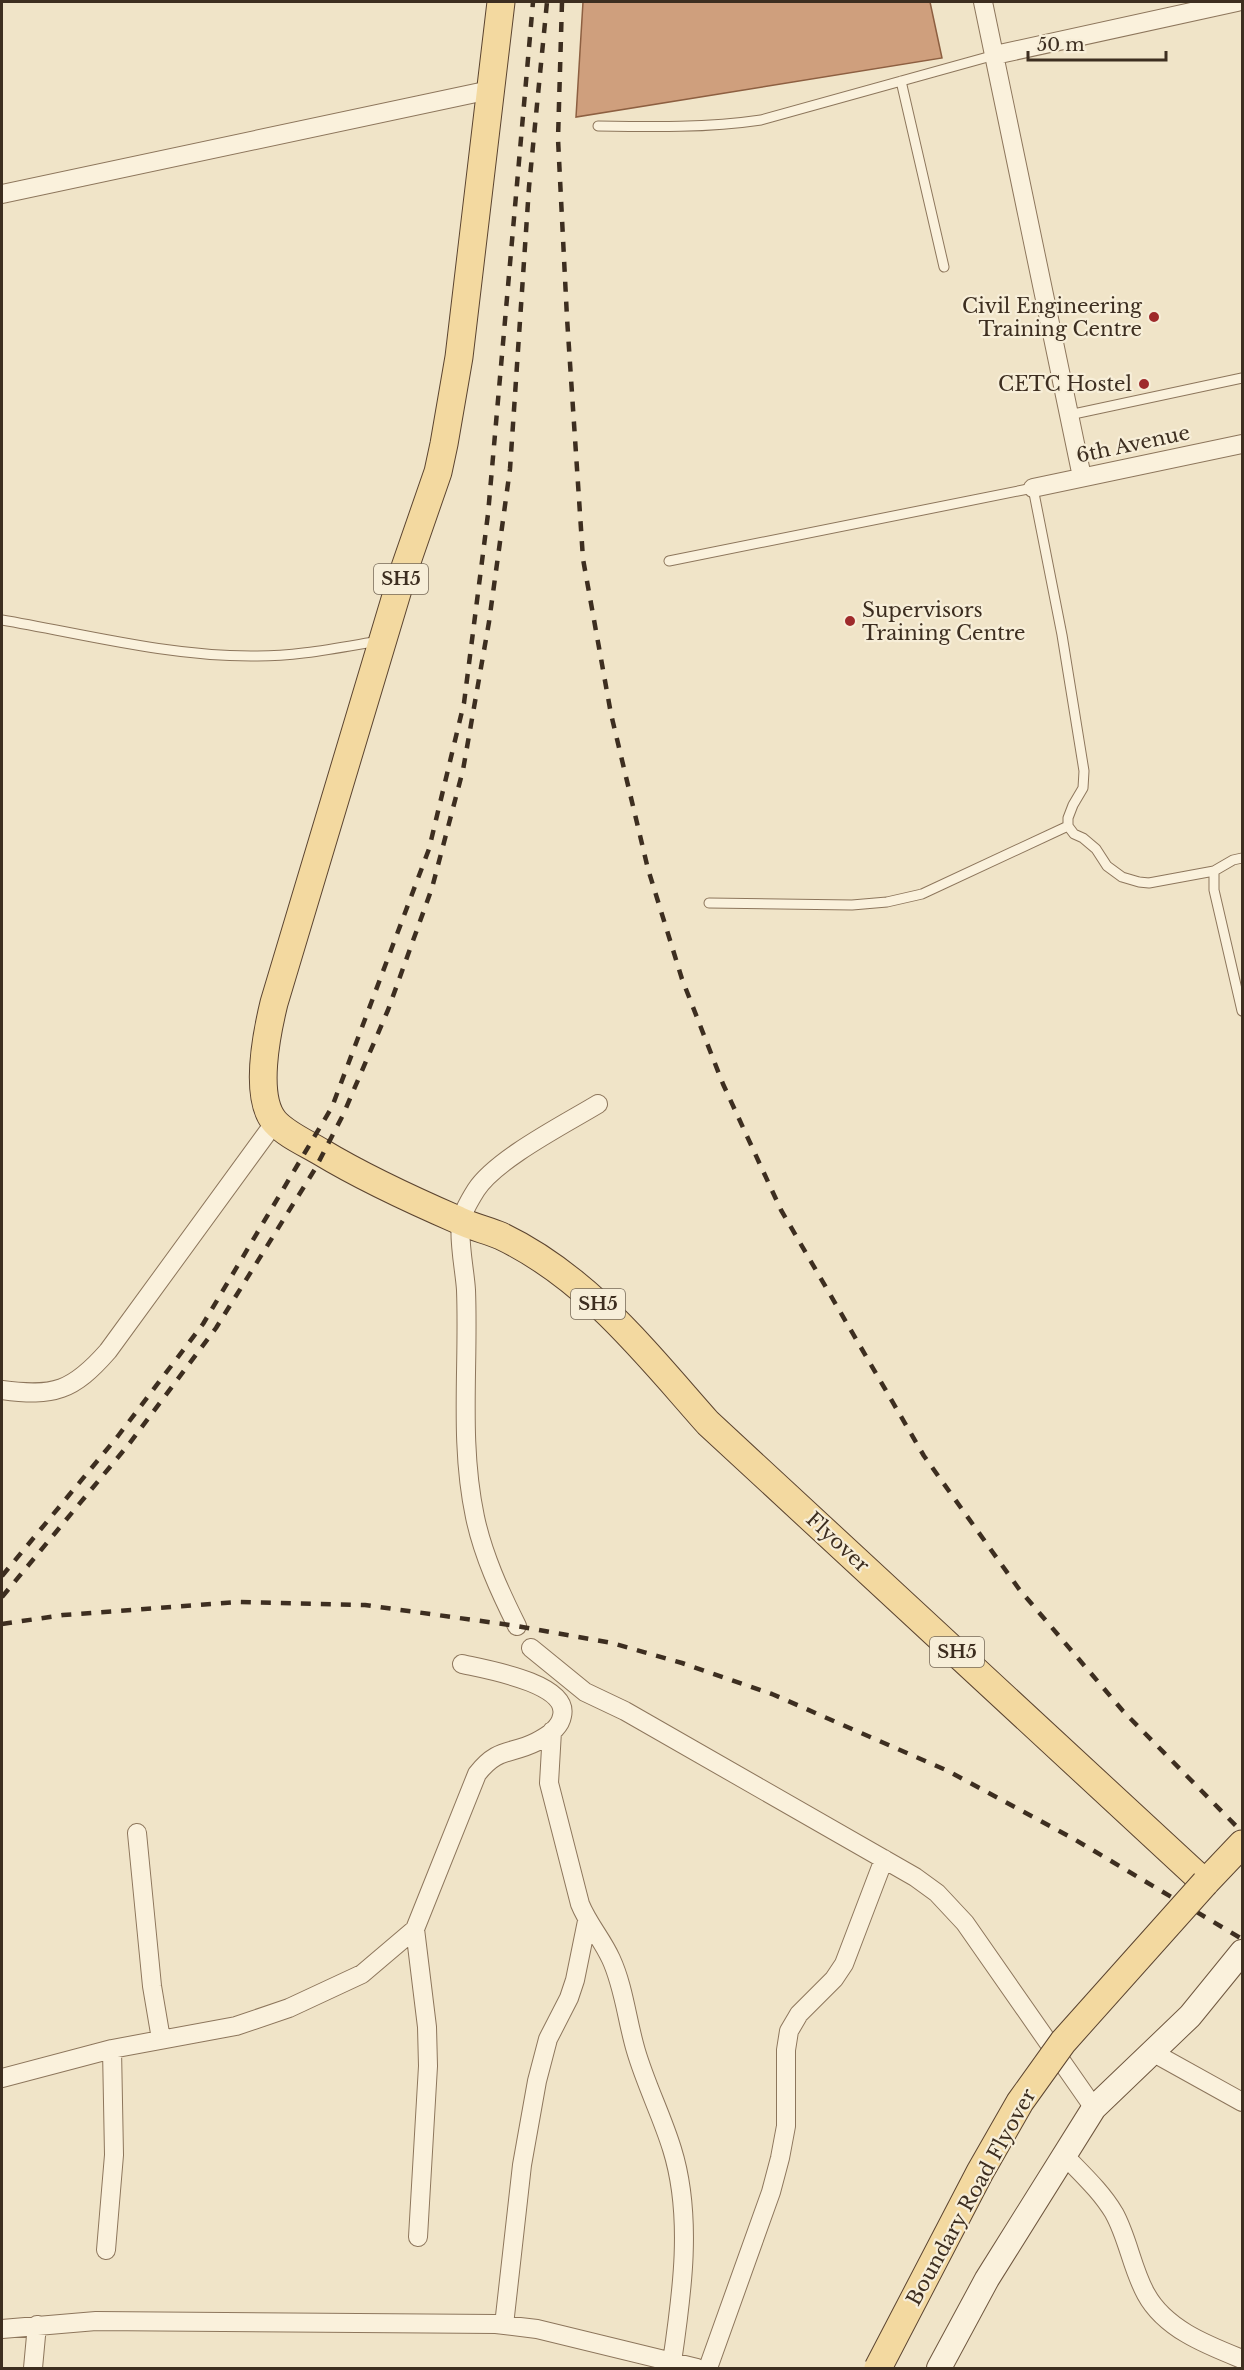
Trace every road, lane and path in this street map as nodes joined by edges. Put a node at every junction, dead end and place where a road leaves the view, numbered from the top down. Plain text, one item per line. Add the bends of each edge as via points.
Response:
1 (501, 2) edge
2 (983, 2) edge
3 (1237, 2) edge
4 (995, 55) junction
5 (901, 81) junction
6 (490, 90) junction
7 (598, 126) dead end
8 (2, 194) edge
9 (944, 267) dead end
10 (1242, 378) edge
11 (1069, 415) junction
12 (1242, 444) edge
13 (1082, 477) junction
14 (1033, 488) junction
15 (669, 561) dead end
16 (2, 620) edge
17 (382, 641) junction
18 (1068, 826) junction
19 (1242, 858) edge
20 (1214, 871) junction
21 (709, 903) dead end
22 (1242, 1011) edge
23 (598, 1104) dead end
24 (275, 1122) junction
25 (460, 1221) junction
26 (2, 1390) edge
27 (517, 1626) dead end
28 (531, 1648) dead end
29 (462, 1664) dead end
30 (552, 1731) junction
31 (137, 1833) dead end
32 (1242, 1844) edge
33 (884, 1859) junction
34 (1205, 1883) junction
35 (587, 1921) junction
36 (416, 1929) junction
37 (1242, 1952) edge
38 (161, 2038) junction
39 (112, 2049) junction
40 (1152, 2052) junction
41 (2, 2078) edge
42 (1242, 2102) edge
43 (1094, 2108) junction
44 (1063, 2154) junction
45 (418, 2237) dead end
46 (106, 2250) dead end
47 (37, 2325) junction
48 (504, 2325) junction
49 (2, 2329) edge
50 (1242, 2359) edge
51 (675, 2365) edge
52 (33, 2368) edge
53 (697, 2368) edge
54 (708, 2368) edge
55 (878, 2368) edge
56 (939, 2368) edge

1 - 6 main road, SH5
2 - 4 street
3 - 4 street
4 - 5 lane
4 - 11 street
5 - 7 lane via 761,120 723,126
5 - 9 lane
6 - 8 street
6 - 17 main road, SH5 via 451,409 438,472
10 - 11 lane
11 - 13 street
12 - 13 street, 6th Avenue
13 - 14 street, 6th Avenue
14 - 15 lane
14 - 18 lane via 1084,771 1083,789 1073,805
16 - 17 lane via 108,641 219,656 294,654
17 - 24 main road, SH5 via 268,1025 264,1083
18 - 20 lane via 1122,877 1149,883
18 - 21 lane via 922,894 887,902
19 - 20 lane
20 - 22 lane via 1214,890
23 - 25 street via 485,1178
24 - 25 main road, SH5 via 343,1165
24 - 26 street via 88,1374 47,1392
25 - 27 street via 466,1290 466,1456 470,1487 484,1547
25 - 34 main road, Flyover / SH5 via 500,1236 549,1263 588,1294 708,1423
28 - 33 street via 585,1692
29 - 30 street via 518,1677 552,1694 563,1713
30 - 35 street via 550,1793
30 - 36 street via 536,1742 500,1753 477,1774
31 - 38 street
32 - 34 main road, Boundary Road Flyover
33 - 43 street via 937,1893 965,1923
33 - 54 street via 844,1964 799,2014 789,2031 786,2126 780,2158
34 - 55 main road, Boundary Road Flyover, bridge via 1064,2042 1020,2102
35 - 48 street via 575,1980 548,2038 537,2081 522,2165
35 - 51 street via 613,1962 635,2050 672,2151 681,2188 683,2218
36 - 38 street via 362,1974 289,2008 236,2026
36 - 45 street via 428,2027
37 - 40 street via 1190,2016
38 - 39 street
39 - 41 street
39 - 46 street via 114,2155
40 - 42 street
40 - 43 street
43 - 44 street
44 - 50 street via 1114,2213 1146,2295 1163,2315 1183,2332
44 - 56 street
47 - 48 street via 96,2321
47 - 49 street
47 - 52 street
48 - 51 street via 537,2329
51 - 53 street

